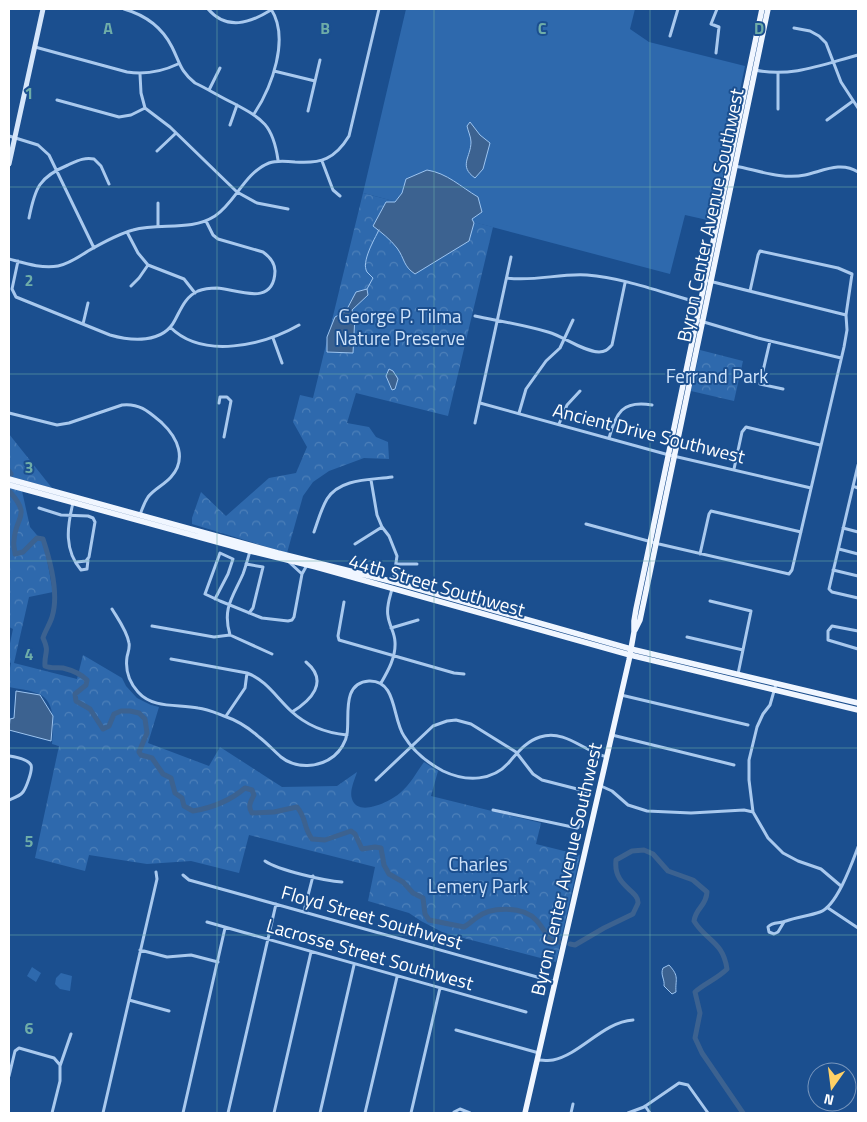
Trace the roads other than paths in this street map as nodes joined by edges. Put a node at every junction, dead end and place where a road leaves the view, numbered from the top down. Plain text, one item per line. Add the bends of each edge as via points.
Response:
1 (43, 9) edge
2 (127, 9) edge
3 (208, 9) edge
4 (271, 9) edge
5 (379, 9) edge
6 (678, 9) edge
7 (717, 9) edge
8 (762, 9) edge
9 (768, 9) edge
10 (794, 28) dead end
11 (670, 36) dead end
12 (35, 47) junction
13 (716, 53) dead end
14 (858, 55) edge
15 (320, 60) dead end
16 (834, 62) junction
17 (178, 64) junction
18 (220, 68) dead end
19 (752, 70) junction
20 (274, 71) junction
21 (778, 73) junction
22 (140, 74) junction
23 (315, 81) junction
24 (209, 90) junction
25 (57, 100) dead end
26 (853, 101) junction
27 (237, 105) junction
28 (145, 108) junction
29 (858, 108) edge
30 (778, 110) dead end
31 (308, 111) dead end
32 (254, 114) junction
33 (826, 120) dead end
34 (230, 125) dead end
35 (176, 133) junction
36 (12, 137) edge
37 (156, 152) dead end
38 (278, 160) junction
39 (322, 161) junction
40 (9, 164) edge
41 (732, 165) junction
42 (56, 170) junction
43 (858, 172) edge
44 (109, 184) dead end
45 (237, 192) junction
46 (340, 196) dead end
47 (158, 203) dead end
48 (288, 209) dead end
49 (29, 218) dead end
50 (206, 221) junction
51 (158, 226) junction
52 (126, 232) junction
53 (94, 248) junction
54 (511, 257) dead end
55 (9, 259) edge
56 (18, 262) junction
57 (148, 265) junction
58 (507, 278) junction
59 (708, 281) junction
60 (625, 283) junction
61 (131, 286) dead end
62 (750, 291) junction
63 (194, 293) junction
64 (88, 303) dead end
65 (704, 304) junction
66 (846, 315) junction
67 (475, 316) dead end
68 (497, 320) junction
69 (573, 320) dead end
70 (700, 321) junction
71 (83, 324) junction
72 (299, 325) dead end
73 (170, 327) junction
74 (272, 338) junction
75 (565, 338) junction
76 (770, 341) junction
77 (840, 358) junction
78 (282, 363) dead end
79 (783, 389) dead end
80 (580, 391) dead end
81 (219, 402) dead end
82 (480, 403) junction
83 (652, 405) dead end
84 (9, 413) edge
85 (519, 413) junction
86 (475, 423) dead end
87 (559, 424) junction
88 (224, 437) dead end
89 (609, 438) junction
90 (820, 445) junction
91 (672, 455) junction
92 (858, 465) edge
93 (734, 469) junction
94 (392, 477) dead end
95 (9, 479) edge
96 (371, 480) junction
97 (9, 485) edge
98 (853, 486) junction
99 (811, 488) junction
100 (858, 488) edge
101 (56, 495) junction
102 (73, 503) junction
103 (39, 508) dead end
104 (69, 516) junction
105 (140, 518) junction
106 (586, 524) dead end
107 (382, 527) junction
108 (843, 528) junction
109 (314, 532) dead end
110 (800, 532) junction
111 (858, 532) edge
112 (653, 542) junction
113 (355, 544) dead end
114 (251, 548) junction
115 (838, 549) junction
116 (700, 554) junction
117 (858, 554) edge
118 (88, 558) junction
119 (77, 562) junction
120 (289, 562) junction
121 (246, 564) junction
122 (397, 564) junction
123 (417, 564) dead end
124 (306, 565) junction
125 (834, 570) junction
126 (302, 574) junction
127 (858, 576) edge
128 (393, 585) junction
129 (858, 598) edge
130 (215, 599) junction
131 (710, 601) dead end
132 (344, 602) dead end
133 (228, 604) junction
134 (469, 604) junction
135 (459, 607) junction
136 (112, 609) dead end
137 (249, 613) junction
138 (418, 620) dead end
139 (152, 626) dead end
140 (392, 628) junction
141 (858, 631) edge
142 (230, 635) junction
143 (687, 637) dead end
144 (858, 649) edge
145 (743, 650) junction
146 (630, 652) junction
147 (272, 654) dead end
148 (394, 656) junction
149 (171, 658) dead end
150 (306, 662) dead end
151 (247, 673) junction
152 (464, 674) dead end
153 (737, 677) junction
154 (381, 683) junction
155 (775, 687) junction
156 (621, 695) junction
157 (809, 695) junction
158 (858, 703) edge
159 (858, 710) edge
160 (292, 712) junction
161 (226, 716) junction
162 (748, 726) dead end
163 (347, 735) junction
164 (612, 735) junction
165 (411, 747) junction
166 (516, 752) junction
167 (9, 756) edge
168 (607, 757) junction
169 (734, 765) dead end
170 (376, 780) dead end
171 (600, 786) junction
172 (9, 800) edge
173 (492, 810) dead end
174 (753, 812) junction
175 (858, 846) edge
176 (265, 861) dead end
177 (156, 872) dead end
178 (183, 875) dead end
179 (313, 876) junction
180 (342, 882) dead end
181 (841, 886) junction
182 (276, 904) junction
183 (828, 908) junction
184 (304, 911) junction
185 (207, 922) dead end
186 (784, 922) junction
187 (225, 928) junction
188 (858, 928) edge
189 (268, 940) junction
190 (140, 950) junction
191 (311, 952) junction
192 (218, 962) junction
193 (354, 965) junction
194 (397, 977) junction
195 (555, 982) junction
196 (440, 988) junction
197 (129, 1000) junction
198 (169, 1011) dead end
199 (526, 1012) dead end
200 (633, 1020) dead end
201 (456, 1030) dead end
202 (71, 1034) dead end
203 (540, 1052) junction
204 (538, 1060) junction
205 (60, 1066) junction
206 (9, 1076) edge
207 (573, 1104) dead end
208 (645, 1106) junction
209 (454, 1112) dead end
210 (52, 1113) edge
211 (103, 1113) edge
212 (183, 1113) edge
213 (228, 1113) edge
214 (274, 1113) edge
215 (320, 1113) edge
216 (366, 1113) edge
217 (411, 1113) edge
218 (470, 1113) edge
219 (525, 1113) edge
220 (571, 1113) edge
221 (628, 1113) edge
222 (650, 1113) edge
223 (708, 1113) edge

1 - 12 street
2 - 17 street via 160,29 172,46
3 - 4 street via 226,21 240,23 253,20
4 - 20 street via 276,16 279,36
5 - 39 street via 349,136 336,152
6 - 11 street
7 - 13 street via 711,24 719,27
8 - 19 main road, Byron Center Avenue Southwest
9 - 19 main road, Byron Center Avenue Southwest
10 - 16 street via 819,36 826,43
12 - 22 street
12 - 36 street
14 - 16 street
15 - 23 street
16 - 21 street
16 - 26 street
17 - 22 street
17 - 24 street via 188,77
18 - 24 street
19 - 21 street
19 - 41 main road, Byron Center Avenue Southwest
20 - 23 street
20 - 32 street via 267,94
21 - 30 street
22 - 28 street
23 - 31 street
24 - 27 street
25 - 28 street via 119,117
26 - 29 street
26 - 33 street
27 - 32 street
27 - 34 street
28 - 35 street
32 - 38 street via 271,132
35 - 37 street
35 - 45 street
36 - 40 street
36 - 42 street via 38,145 49,155
38 - 39 street
38 - 45 street via 257,170
39 - 46 street via 333,190
41 - 43 street via 790,177 840,167
41 - 59 main road, Byron Center Avenue Southwest
42 - 44 street via 83,158 94,159
42 - 49 street via 38,186
42 - 53 street
45 - 48 street via 257,203
45 - 50 street via 223,210
47 - 51 street
50 - 51 street
50 - 63 street via 218,239 264,252 273,264 274,274 268,288 256,294 216,288
51 - 52 street
52 - 53 street
52 - 57 street
53 - 56 street via 59,266
54 - 58 street
55 - 56 street
56 - 71 street via 12,289 16,297
57 - 61 street
57 - 63 street via 184,279
58 - 60 street via 527,280 575,275
58 - 68 street
59 - 62 street
59 - 65 main road, Byron Center Avenue Southwest
60 - 65 street
60 - 75 street via 612,345 607,350 598,352
62 - 66 street
62 - 66 street via 760,251 838,268 852,274
63 - 73 street via 182,305
64 - 71 street
65 - 70 main road, Byron Center Avenue Southwest
66 - 77 street via 847,330
67 - 68 street
68 - 75 street
68 - 82 street
69 - 75 street
70 - 76 street
70 - 91 main road, Byron Center Avenue Southwest
71 - 73 street via 123,339 158,336
72 - 74 street
73 - 74 street via 189,340 212,345 250,344
74 - 78 street
75 - 85 street via 526,389
76 - 77 street
76 - 79 street via 760,384
77 - 90 street
80 - 87 street via 567,404
81 - 88 street via 220,397 231,401
82 - 85 street, Ancient Drive Southwest
82 - 86 street
83 - 89 street via 633,404 622,409 615,418
84 - 105 street via 57,425 122,405 140,406 148,411 172,433 179,458 170,478 146,500
85 - 87 street, Ancient Drive Southwest
87 - 89 street, Ancient Drive Southwest
89 - 91 street, Ancient Drive Southwest
90 - 93 street via 746,427
90 - 99 street
91 - 93 street, Ancient Drive Southwest
91 - 112 main road, Byron Center Avenue Southwest
92 - 98 street
93 - 99 street, Ancient Drive Southwest
94 - 96 street
95 - 101 main road, 44th Street Southwest
96 - 107 street
96 - 109 street via 347,484 332,492
97 - 101 main road, 44th Street Southwest
98 - 100 street
98 - 108 street
99 - 110 street
101 - 102 main road, 44th Street Southwest
101 - 105 main road, 44th Street Southwest
102 - 104 street
102 - 105 main road, 44th Street Southwest
103 - 104 street
104 - 118 street via 88,516 96,522
104 - 119 street via 69,542
105 - 114 main road, 44th Street Southwest
106 - 112 street
107 - 113 street
107 - 122 street via 394,546
108 - 111 street
108 - 115 street
110 - 116 street via 789,574
110 - 116 street via 711,511
112 - 116 street
112 - 146 main road, Byron Center Avenue Southwest via 634,620
114 - 120 main road, 44th Street Southwest
114 - 121 street
114 - 128 main road, 44th Street Southwest
115 - 117 street
115 - 125 street
118 - 119 street
118 - 119 street via 85,570 80,569
120 - 124 main road, 44th Street Southwest
120 - 126 street
121 - 133 street
121 - 137 street via 263,567
122 - 123 street
122 - 128 street
124 - 126 street
124 - 128 main road, 44th Street Southwest
125 - 127 street
125 - 129 street via 830,590
126 - 137 street via 292,620 271,620
128 - 134 main road, 44th Street Southwest
128 - 135 main road, 44th Street Southwest
128 - 140 street via 387,609
130 - 130 street via 205,594 220,553 234,559
130 - 133 street
131 - 145 street via 751,611
132 - 148 street via 339,640
133 - 137 street
133 - 142 street
134 - 135 main road
134 - 146 main road, 44th Street Southwest
135 - 146 main road, 44th Street Southwest
136 - 161 street via 128,640 128,674 138,693 153,703 198,708
138 - 140 street
139 - 142 street via 214,637
140 - 148 street
141 - 144 street via 832,626 828,631 828,640
142 - 147 street
143 - 145 street
145 - 153 street
146 - 153 main road, 44th Street Southwest
146 - 156 main road, Byron Center Avenue Southwest
148 - 152 street
148 - 154 street
149 - 151 street
150 - 160 street via 315,672 316,687 306,704
151 - 160 street via 269,687
151 - 161 street via 245,688
153 - 155 main road, 44th Street Southwest
154 - 163 street via 363,682 351,692
154 - 165 street via 392,696 398,725
155 - 157 main road, 44th Street Southwest
155 - 174 street via 770,705 756,727 749,760 748,780
156 - 162 street
156 - 164 main road, Byron Center Avenue Southwest
157 - 158 main road, 44th Street Southwest
157 - 159 main road, 44th Street Southwest
160 - 163 street via 310,726
161 - 163 street via 249,729 282,758 297,765 311,766 328,761 344,745
164 - 168 main road, Byron Center Avenue Southwest
164 - 169 street
165 - 166 street via 433,726 456,720 471,724
165 - 166 street via 438,768 469,778 501,771
165 - 170 street
166 - 168 street via 540,737 552,736 571,740
166 - 173 street via 533,774 585,791 582,824 577,828
167 - 172 street via 23,759 32,767 22,793
168 - 171 main road, Byron Center Avenue Southwest
171 - 174 street via 628,805 646,811
171 - 195 main road, Byron Center Avenue Southwest
174 - 181 street via 768,838 783,852 821,869
175 - 181 street
176 - 179 street
177 - 190 street
178 - 182 street, Floyd Street Southwest via 189,880
179 - 180 street
179 - 184 street
181 - 183 street
182 - 184 street, Floyd Street Southwest
182 - 189 street
183 - 186 street
183 - 188 street
184 - 195 street, Floyd Street Southwest
185 - 187 street, Lacrosse Street Southwest
186 - 186 street via 778,932 769,932 769,925
187 - 189 street, Lacrosse Street Southwest
187 - 192 street
189 - 191 street, Lacrosse Street Southwest
189 - 213 street
190 - 192 street via 161,956 191,955
190 - 197 street
191 - 193 street, Lacrosse Street Southwest
191 - 214 street
192 - 212 street
193 - 194 street, Lacrosse Street Southwest
193 - 215 street
194 - 196 street, Lacrosse Street Southwest
194 - 216 street
195 - 203 main road, Byron Center Avenue Southwest
196 - 199 street, Lacrosse Street Southwest
196 - 217 street
197 - 198 street
197 - 211 street
200 - 204 street via 608,1028 563,1056
201 - 203 street
202 - 205 street
203 - 204 main road, Byron Center Avenue Southwest
204 - 219 main road, Byron Center Avenue Southwest
205 - 206 street via 54,1058 17,1049
205 - 210 street via 61,1077
207 - 220 street
208 - 221 street
208 - 222 street
208 - 223 street via 675,1085 684,1083
209 - 218 street via 460,1109

